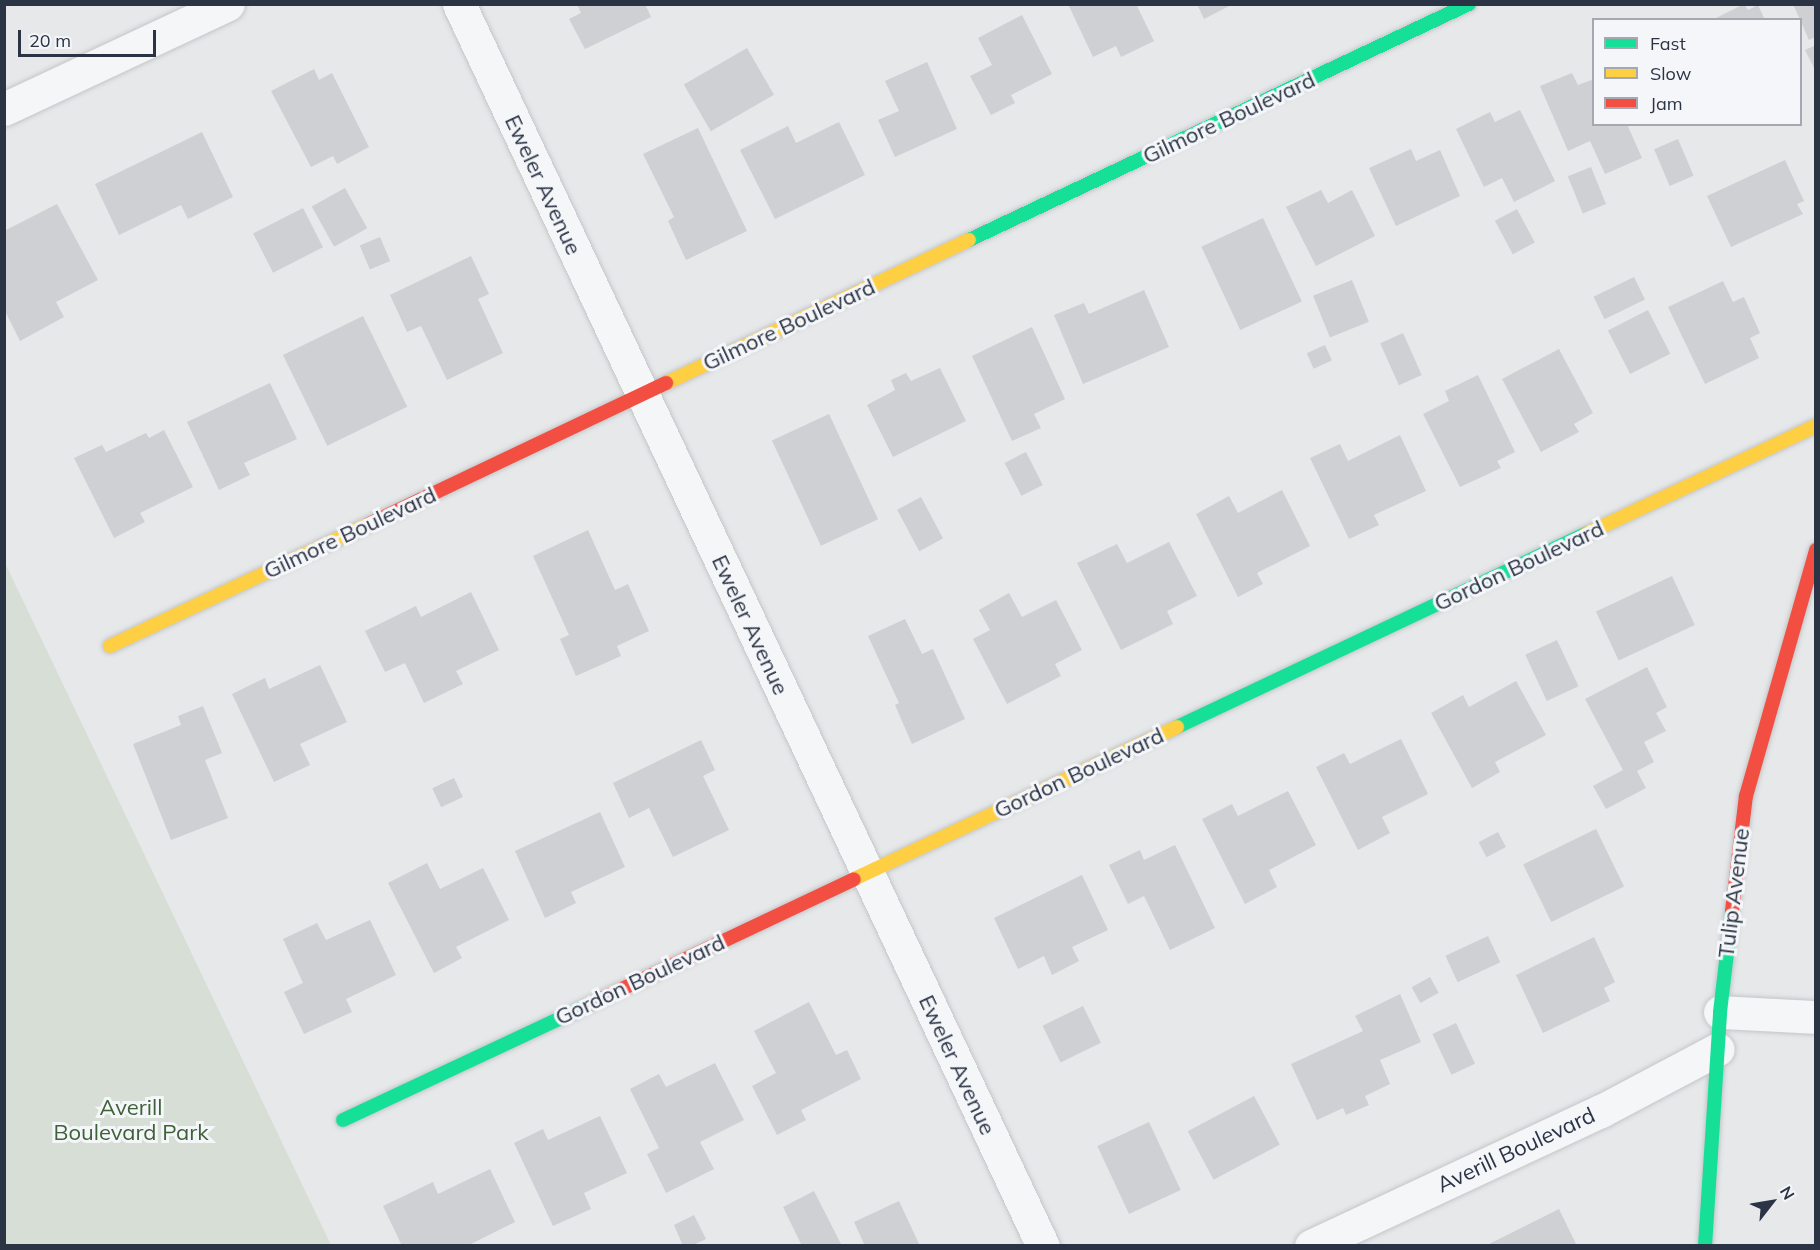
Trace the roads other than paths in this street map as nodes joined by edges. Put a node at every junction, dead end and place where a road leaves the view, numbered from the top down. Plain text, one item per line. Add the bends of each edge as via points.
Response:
1 (228, 4) edge
2 (459, 4) edge
3 (1469, 4) edge
4 (4, 109) edge
5 (641, 394) junction
6 (1815, 426) edge
7 (1813, 569) edge
8 (110, 646) dead end
9 (867, 873) junction
10 (1720, 1012) junction
11 (1815, 1017) edge
12 (1718, 1049) junction
13 (343, 1120) dead end
14 (1043, 1245) edge
15 (1311, 1245) edge
16 (1705, 1245) edge

1 - 4 street
2 - 5 street, Eweler Avenue
3 - 5 street, Gilmore Boulevard
5 - 8 street, Gilmore Boulevard
5 - 9 street, Eweler Avenue
6 - 9 street, Gordon Boulevard
7 - 10 street, Tulip Avenue via 1746,796
9 - 13 street, Gordon Boulevard
9 - 14 street, Eweler Avenue
10 - 11 street
10 - 12 street, Tulip Avenue
12 - 15 street, Averill Boulevard via 1601,1111
12 - 16 street, Tulip Avenue

